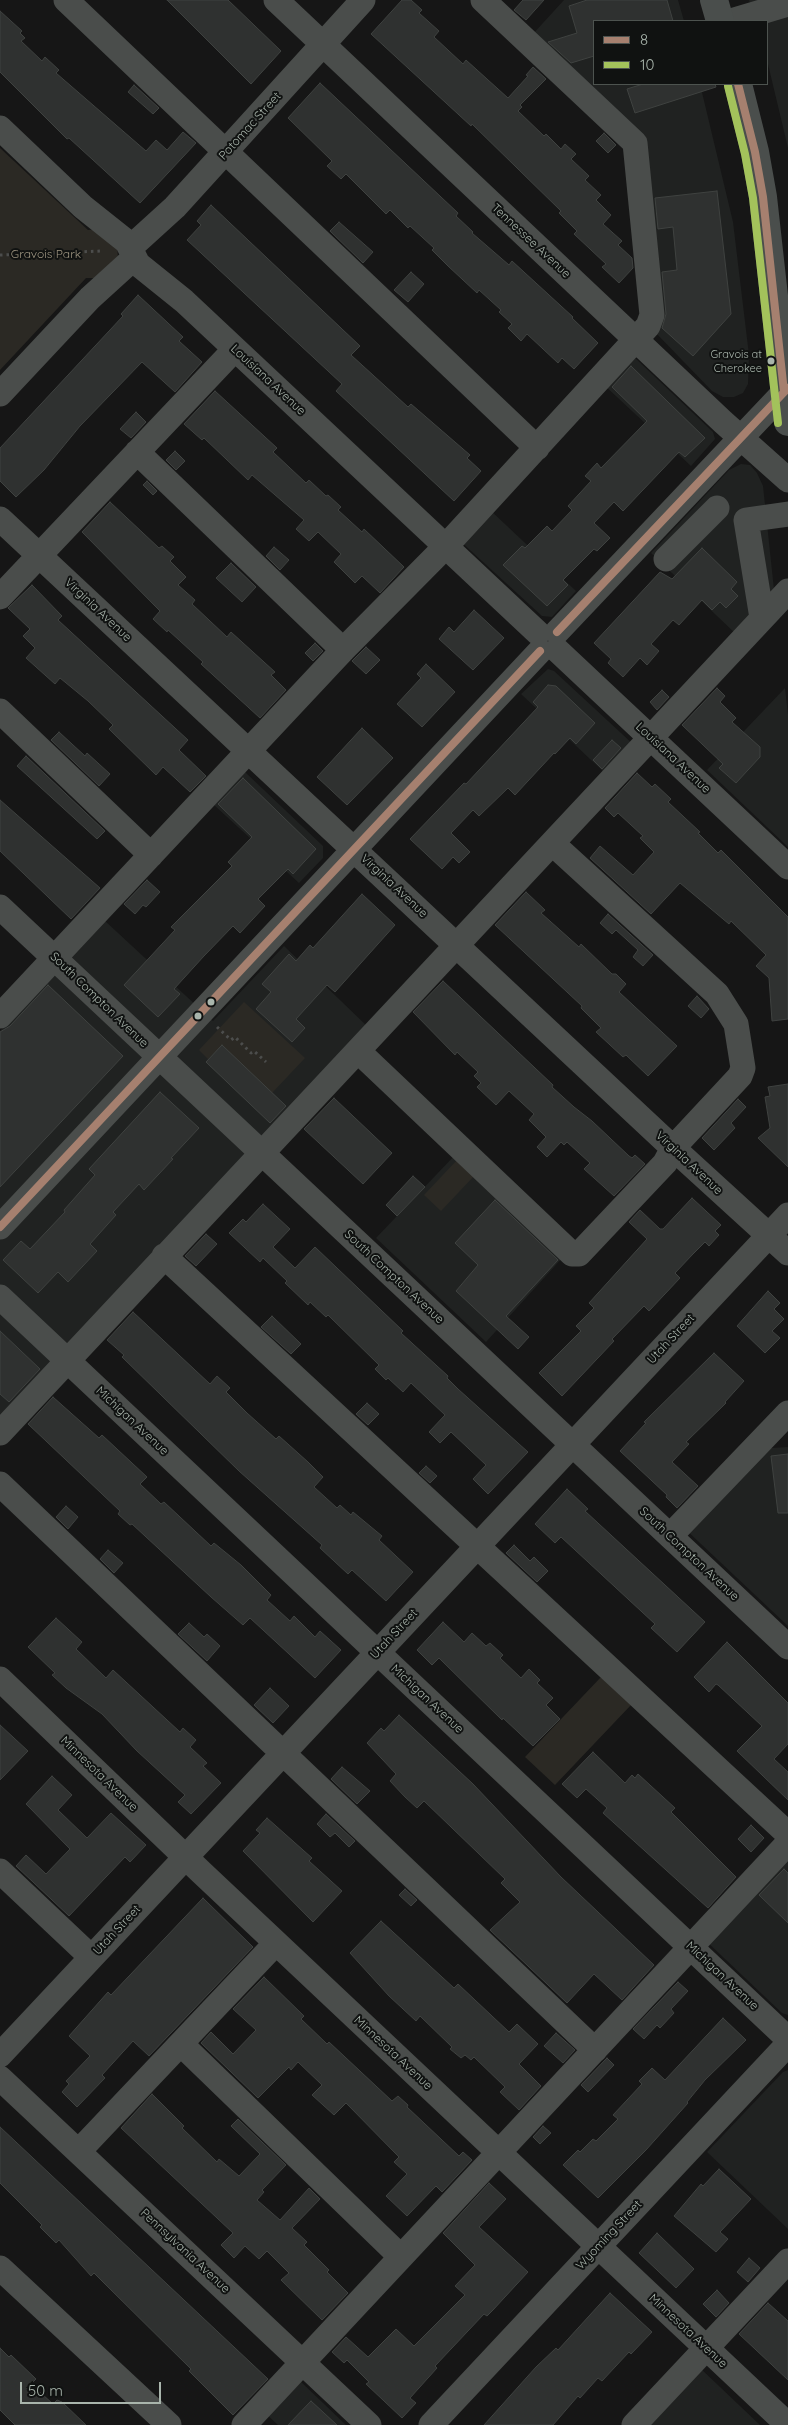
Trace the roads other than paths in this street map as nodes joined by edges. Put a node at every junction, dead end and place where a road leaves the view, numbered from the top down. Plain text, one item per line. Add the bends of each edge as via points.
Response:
1 (66, 0) edge
2 (276, 0) edge
3 (363, 0) edge
4 (483, 0) edge
5 (714, 0) edge
6 (788, 4) edge
7 (720, 20) edge
8 (734, 20) edge
9 (323, 44) junction
10 (738, 85) edge
11 (0, 128) edge
12 (226, 153) junction
13 (132, 253) junction
14 (637, 341) junction
15 (235, 349) junction
16 (786, 390) edge
17 (0, 394) edge
18 (788, 422) edge
19 (741, 438) junction
20 (537, 448) junction
21 (137, 452) junction
22 (788, 480) edge
23 (696, 486) junction
24 (717, 508) junction
25 (788, 514) edge
26 (0, 519) edge
27 (746, 520) junction
28 (446, 546) junction
29 (39, 556) junction
30 (666, 559) dead end
31 (788, 591) edge
32 (0, 597) edge
33 (762, 618) junction
34 (548, 642) junction
35 (343, 650) junction
36 (0, 711) edge
37 (650, 738) junction
38 (250, 751) junction
39 (553, 844) junction
40 (354, 849) junction
41 (152, 855) junction
42 (788, 867) edge
43 (0, 907) edge
44 (458, 945) junction
45 (55, 958) junction
46 (0, 1016) edge
47 (358, 1051) junction
48 (159, 1057) junction
49 (673, 1148) junction
50 (262, 1153) junction
51 (788, 1215) edge
52 (0, 1227) edge
53 (768, 1236) junction
54 (788, 1253) edge
55 (164, 1256) junction
56 (0, 1297) edge
57 (68, 1361) junction
58 (788, 1413) edge
59 (0, 1433) edge
60 (572, 1444) junction
61 (0, 1484) edge
62 (670, 1536) junction
63 (477, 1545) junction
64 (788, 1647) edge
65 (377, 1652) junction
66 (0, 1680) edge
67 (283, 1753) junction
68 (788, 1834) edge
69 (788, 1843) edge
70 (185, 1857) junction
71 (0, 1872) edge
72 (276, 1943) junction
73 (691, 1947) junction
74 (91, 1957) junction
75 (788, 2038) edge
76 (181, 2044) junction
77 (788, 2044) edge
78 (595, 2050) junction
79 (0, 2055) edge
80 (0, 2078) edge
81 (78, 2152) junction
82 (499, 2152) junction
83 (598, 2246) junction
84 (401, 2257) junction
85 (788, 2261) edge
86 (0, 2268) edge
87 (706, 2348) junction
88 (303, 2362) junction
89 (169, 2425) edge
90 (244, 2425) edge
91 (369, 2425) edge
92 (431, 2425) edge
93 (634, 2425) edge
94 (788, 2425) edge

1 - 12 street
2 - 9 street, Tennessee Avenue
3 - 9 street, Potomac Street
4 - 14 street via 635,143 652,315
5 - 7 main road
6 - 8 street
9 - 12 street, Potomac Street
9 - 14 street, Tennessee Avenue
10 - 16 main road via 763,197
11 - 13 street, Louisiana Avenue via 83,206 114,230
12 - 13 street, Potomac Street
12 - 20 street
13 - 15 street, Louisiana Avenue
13 - 17 street, Potomac Street
14 - 19 street, Tennessee Avenue
14 - 20 street
15 - 21 street
15 - 28 street, Louisiana Avenue
16 - 18 main road
16 - 19 street
19 - 22 street, Tennessee Avenue
19 - 23 street
20 - 28 street
21 - 29 street
21 - 35 street
23 - 24 street
23 - 34 street
24 - 27 street via 727,518
24 - 30 street
25 - 27 street
26 - 29 street, Virginia Avenue
27 - 33 street
28 - 34 street, Louisiana Avenue
28 - 35 street
29 - 32 street
29 - 38 street, Virginia Avenue
31 - 33 street
33 - 37 street
34 - 37 street, Louisiana Avenue
34 - 40 street
35 - 38 street
36 - 41 street
37 - 39 street
37 - 42 street, Louisiana Avenue
38 - 40 street, Virginia Avenue
38 - 41 street
39 - 44 street
39 - 49 street via 717,994 736,1024 743,1068 740,1076
40 - 44 street, Virginia Avenue
40 - 48 street
41 - 45 street
43 - 45 street, South Compton Avenue
44 - 47 street
44 - 49 street, Virginia Avenue
45 - 46 street
45 - 48 street, South Compton Avenue
47 - 49 street via 572,1254 579,1254 665,1163
47 - 50 street
48 - 50 street, South Compton Avenue
48 - 52 street
49 - 53 street, Virginia Avenue
50 - 55 street
50 - 60 street, South Compton Avenue
51 - 53 street, Utah Street
53 - 54 street, Virginia Avenue
53 - 60 street, Utah Street
55 - 57 street
55 - 63 street
56 - 57 street, Michigan Avenue
57 - 59 street
57 - 65 street, Michigan Avenue
58 - 62 street
60 - 62 street, South Compton Avenue
60 - 63 street, Utah Street
61 - 67 street
62 - 64 street, South Compton Avenue
63 - 65 street, Utah Street
63 - 68 street
65 - 67 street, Utah Street
65 - 73 street, Michigan Avenue
66 - 70 street, Minnesota Avenue
67 - 70 street, Utah Street
67 - 78 street
69 - 73 street
70 - 72 street, Minnesota Avenue
70 - 74 street, Utah Street
71 - 74 street
72 - 76 street
72 - 82 street, Minnesota Avenue
73 - 75 street, Michigan Avenue
73 - 78 street
74 - 79 street, Utah Street
76 - 81 street
76 - 84 street
77 - 83 street, Wyoming Street
78 - 82 street
80 - 81 street, Pennsylvania Avenue
81 - 88 street, Pennsylvania Avenue
82 - 83 street, Minnesota Avenue
82 - 84 street
83 - 87 street, Minnesota Avenue
83 - 92 street, Wyoming Street
84 - 88 street
85 - 87 street
86 - 89 street
87 - 93 street
87 - 94 street, Minnesota Avenue
88 - 90 street
88 - 91 street, Pennsylvania Avenue

